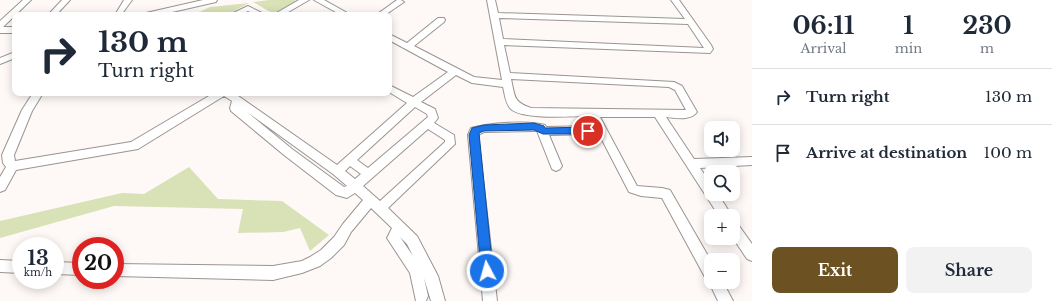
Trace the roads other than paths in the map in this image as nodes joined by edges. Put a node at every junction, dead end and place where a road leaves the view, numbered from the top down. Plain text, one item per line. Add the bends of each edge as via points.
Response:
1 (27, 0) edge
2 (66, 0) edge
3 (128, 0) edge
4 (213, 0) edge
5 (305, 0) edge
6 (318, 0) edge
7 (491, 0) edge
8 (675, 0) edge
9 (400, 2) dead end
10 (15, 12) edge
11 (55, 12) edge
12 (119, 12) edge
13 (162, 12) edge
14 (239, 12) edge
15 (256, 12) edge
16 (283, 12) edge
17 (341, 12) edge
18 (385, 12) edge
19 (12, 14) edge
20 (494, 15) junction
21 (441, 20) dead end
22 (691, 22) junction
23 (0, 26) edge
24 (0, 30) edge
25 (12, 30) edge
26 (392, 39) edge
27 (500, 42) junction
28 (407, 47) junction
29 (12, 56) edge
30 (0, 61) edge
31 (454, 72) junction
32 (507, 80) junction
33 (392, 90) edge
34 (36, 96) edge
35 (216, 96) edge
36 (232, 97) edge
37 (414, 102) junction
38 (594, 114) junction
39 (658, 114) junction
40 (427, 123) junction
41 (602, 130) junction
42 (543, 131) junction
43 (349, 160) junction
44 (752, 161) edge
45 (691, 164) junction
46 (13, 166) junction
47 (556, 166) dead end
48 (337, 171) junction
49 (369, 174) junction
50 (356, 186) junction
51 (1, 187) dead end
52 (376, 203) junction
53 (721, 209) edge
54 (399, 227) junction
55 (740, 238) edge
56 (752, 256) edge
57 (704, 262) edge
58 (0, 266) edge
59 (12, 267) edge
60 (124, 270) edge
61 (720, 289) edge
62 (421, 296) dead end
63 (438, 301) edge
64 (490, 301) edge
65 (726, 301) edge

1 - 10 street
2 - 11 street
3 - 12 street
4 - 13 street
5 - 16 street
6 - 17 street
7 - 20 street
8 - 22 street
9 - 18 street
14 - 15 street via 248,8
19 - 23 street
20 - 22 street
20 - 27 street
21 - 28 street
22 - 27 street via 707,45 708,51
24 - 25 street
26 - 28 street
27 - 32 street
28 - 31 street
29 - 30 street
31 - 32 street via 476,82
31 - 37 street
32 - 38 street via 511,101 522,110
32 - 39 street via 676,86 692,112
33 - 37 street
34 - 46 street via 27,110 8,155 9,163
35 - 46 street via 134,146
36 - 48 street
36 - 50 street via 235,108 340,191 347,193
37 - 40 street via 433,114 433,118
37 - 43 street
38 - 39 street
38 - 41 street
39 - 45 street
40 - 49 street
40 - 52 street via 450,138 450,144
41 - 42 street
41 - 57 street via 633,189 638,192 666,194
42 - 47 street
42 - 64 street via 534,127 484,128 475,131 473,135
43 - 48 street
43 - 49 street
44 - 45 street
45 - 53 street
46 - 51 street
48 - 50 street
49 - 50 street
50 - 52 street
52 - 54 street
52 - 60 street via 346,228 339,241 326,254 302,267 273,273
54 - 62 street via 393,238 416,271
54 - 63 street via 412,240 426,266
55 - 56 street
58 - 59 street
61 - 65 street

